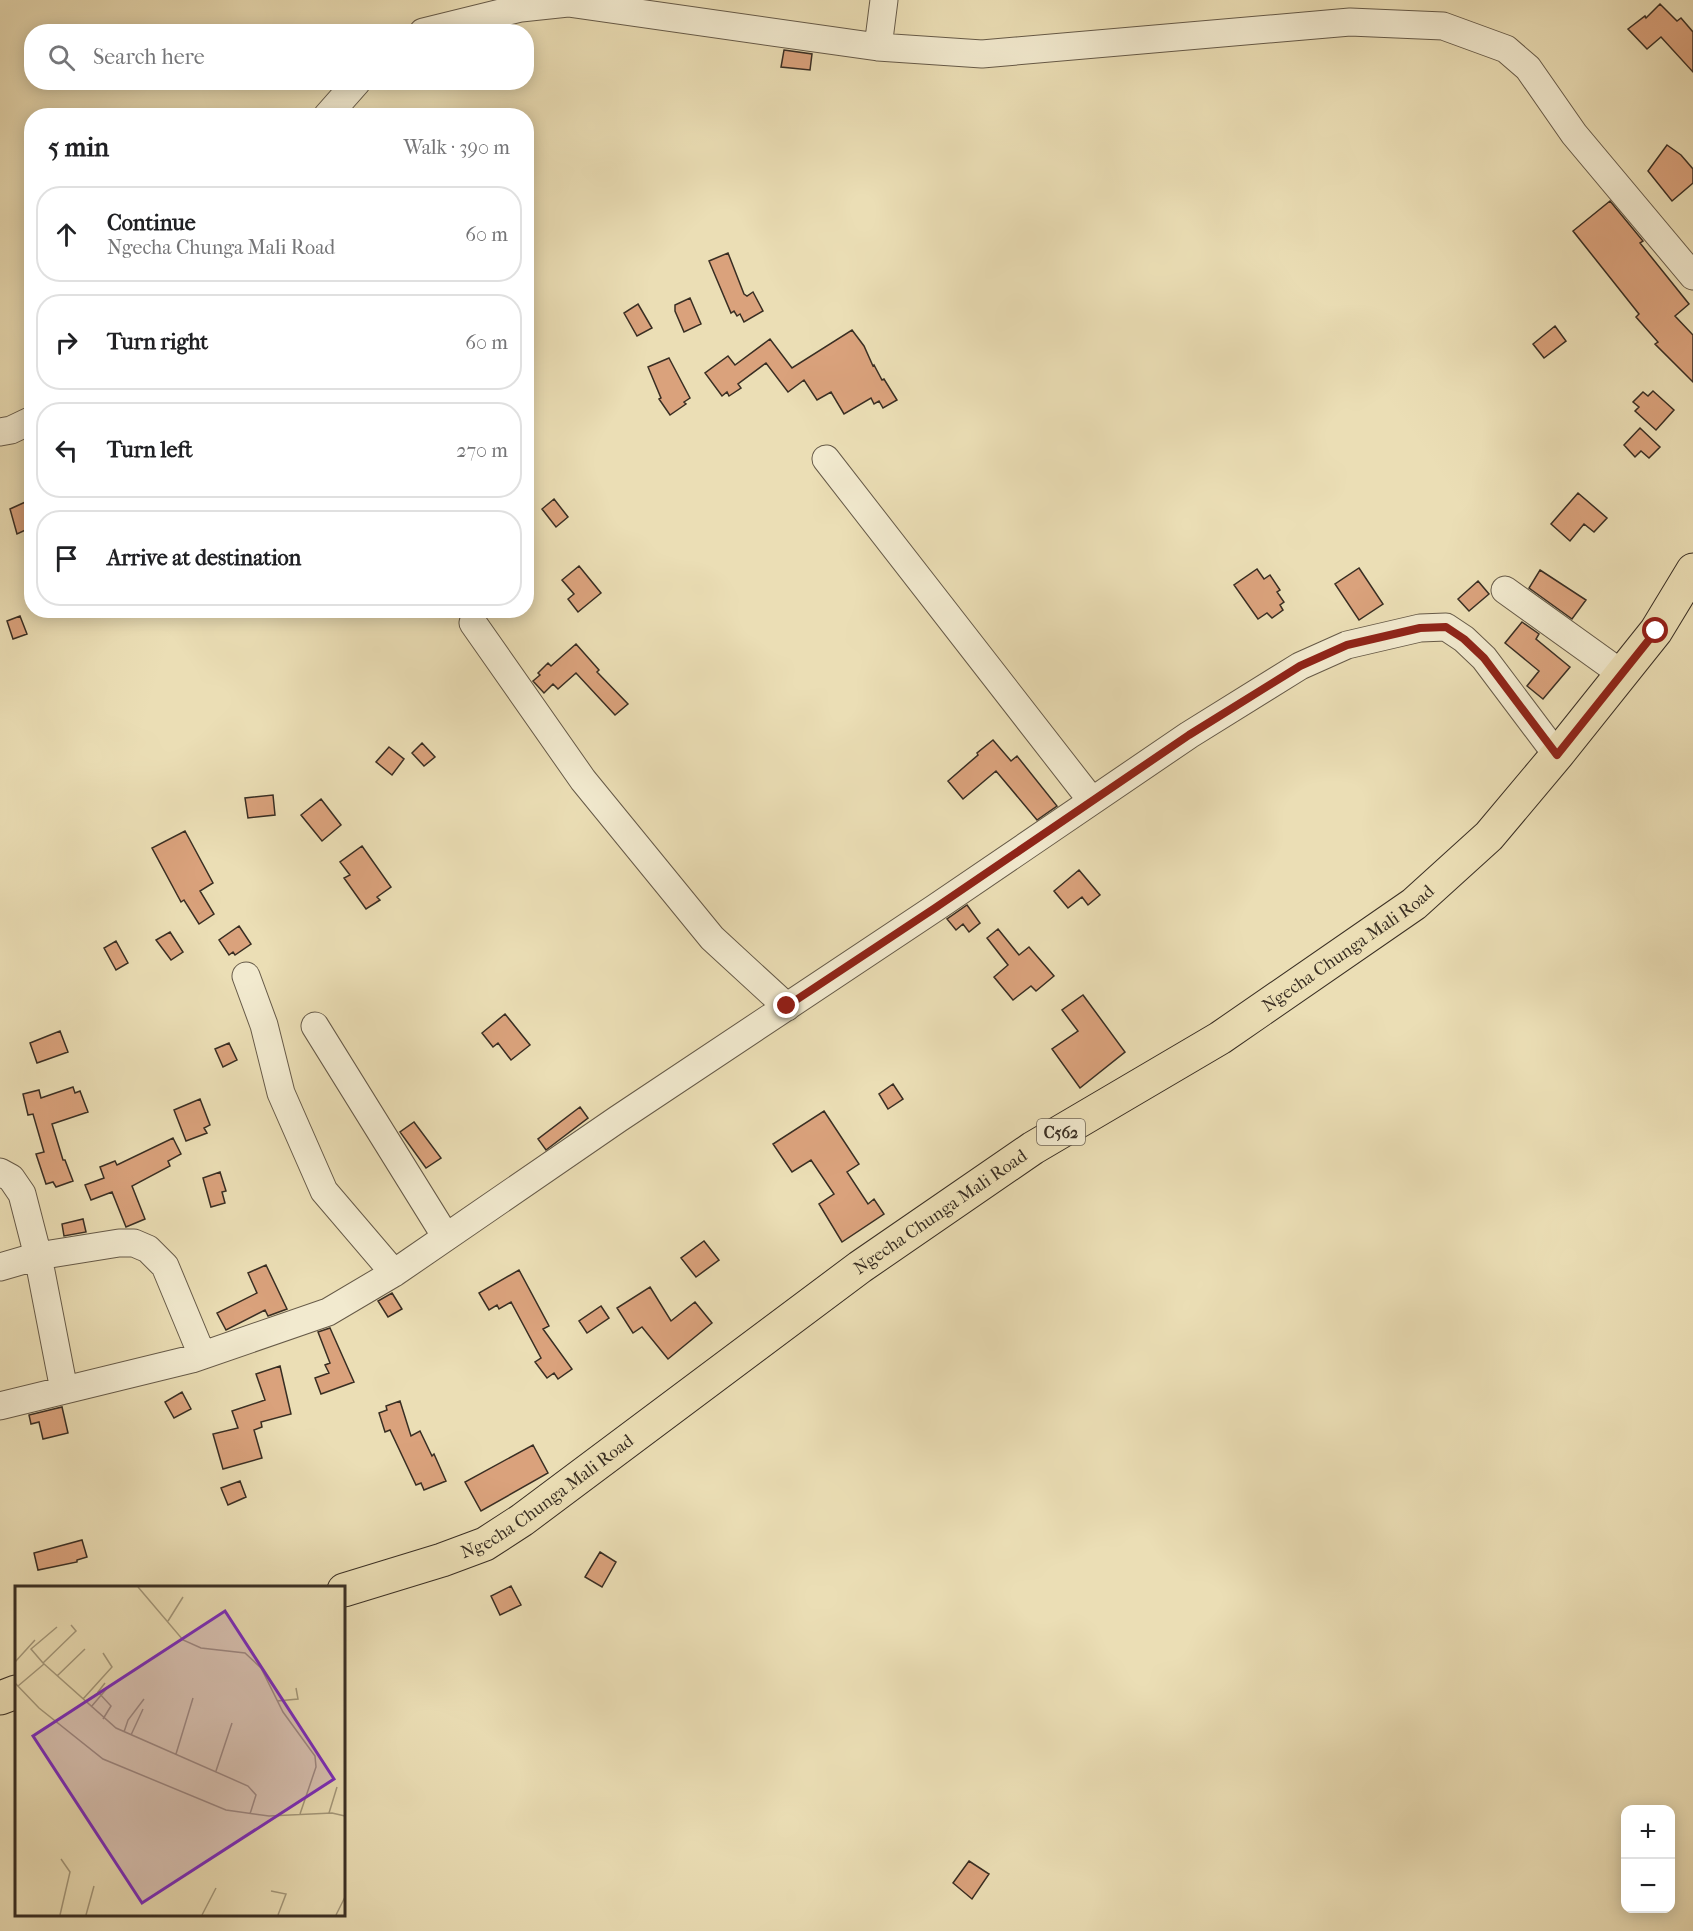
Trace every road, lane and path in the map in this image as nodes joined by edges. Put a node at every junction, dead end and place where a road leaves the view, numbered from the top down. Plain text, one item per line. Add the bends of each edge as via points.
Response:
1 (884, 0) edge
2 (456, 24) edge
3 (878, 47) junction
4 (350, 90) edge
5 (334, 108) edge
6 (1693, 276) edge
7 (24, 424) edge
8 (0, 432) edge
9 (826, 459) dead end
10 (1693, 570) edge
11 (1505, 590) dead end
12 (473, 623) dead end
13 (1622, 674) junction
14 (1557, 755) junction
15 (1092, 801) junction
16 (246, 976) dead end
17 (787, 1006) junction
18 (315, 1026) dead end
19 (0, 1172) edge
20 (446, 1237) junction
21 (38, 1256) junction
22 (0, 1267) edge
23 (394, 1273) junction
24 (202, 1356) junction
25 (64, 1390) junction
26 (0, 1406) edge
27 (345, 1590) edge
28 (15, 1692) edge
29 (0, 1698) edge

1 - 3 street
2 - 3 street via 521,8 568,3
3 - 6 street via 982,54 1350,22 1443,26 1506,49 1528,68 1574,134
4 - 5 street
7 - 8 street
9 - 15 street
10 - 13 main road, Ngecha Chunga Mali Road / C562 via 1656,631
11 - 13 street
12 - 17 street via 584,780 704,929
13 - 14 main road, Ngecha Chunga Mali Road / C562
14 - 15 street via 1484,658 1464,639 1446,627 1420,628 1347,645 1300,666
14 - 27 main road, Ngecha Chunga Mali Road / C562 via 1489,836 1413,904 1220,1038 1033,1148 870,1260 522,1520 485,1544
15 - 17 street
16 - 23 street via 264,1025 281,1092 324,1191
17 - 20 street
18 - 20 street
19 - 21 street via 11,1178 22,1194
20 - 23 street
21 - 22 street
21 - 24 street via 119,1243 148,1248 165,1266
21 - 25 street
23 - 24 street via 328,1312
24 - 25 street
25 - 26 street
28 - 29 main road

